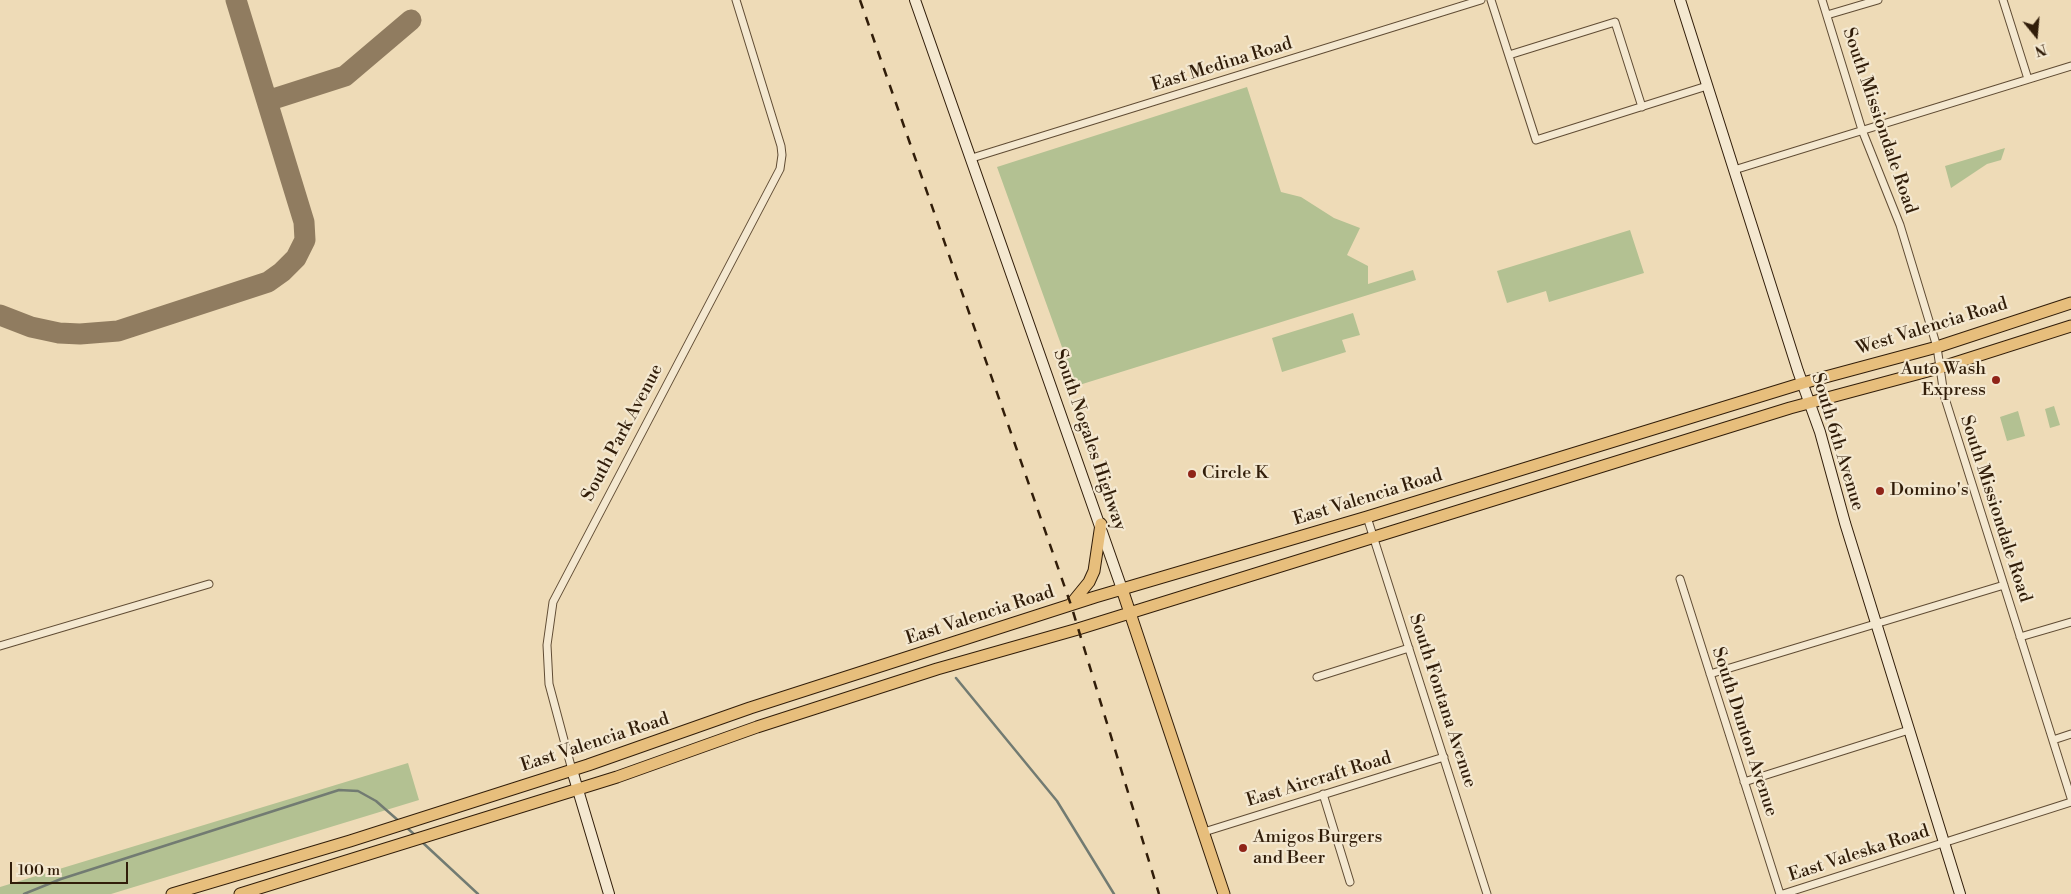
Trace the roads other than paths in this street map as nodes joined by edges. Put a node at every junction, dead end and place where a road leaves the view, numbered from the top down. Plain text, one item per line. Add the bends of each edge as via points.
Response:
1 (736, 0) edge
2 (915, 0) edge
3 (1481, 0) edge
4 (1491, 0) edge
5 (1680, 0) edge
6 (1822, 0) edge
7 (1878, 0) edge
8 (2003, 0) edge
9 (1826, 15) junction
10 (1509, 55) junction
11 (2071, 66) edge
12 (2028, 79) junction
13 (1708, 86) junction
14 (1642, 107) junction
15 (1862, 130) junction
16 (972, 158) junction
17 (1734, 170) junction
18 (2071, 303) edge
19 (2071, 326) edge
20 (1937, 348) junction
21 (1939, 368) junction
22 (1803, 383) junction
23 (1810, 403) junction
24 (1556, 459) junction
25 (1562, 478) junction
26 (1367, 517) junction
27 (1100, 524) junction
28 (1373, 536) junction
29 (1680, 579) dead end
30 (209, 584) dead end
31 (2004, 585) junction
32 (1122, 589) junction
33 (1070, 605) junction
34 (1132, 613) junction
35 (1877, 622) junction
36 (2071, 622) edge
37 (2020, 637) junction
38 (0, 646) edge
39 (1410, 648) junction
40 (931, 649) junction
41 (937, 669) junction
42 (1710, 674) junction
43 (1317, 677) dead end
44 (750, 708) junction
45 (757, 728) junction
46 (1909, 730) junction
47 (2071, 734) edge
48 (2053, 740) junction
49 (1444, 757) junction
50 (572, 770) junction
51 (1744, 782) junction
52 (577, 789) junction
53 (1323, 794) junction
54 (2071, 798) edge
55 (2071, 802) edge
56 (1204, 832) junction
57 (1944, 843) junction
58 (1350, 882) dead end
59 (172, 894) edge
60 (240, 894) edge
61 (609, 894) edge
62 (1224, 894) edge
63 (1486, 894) edge
64 (1781, 894) edge
65 (1960, 894) edge

1 - 50 street, South Park Avenue via 781,146 780,169 553,602 547,645 549,684
2 - 16 street, South Nogales Highway
3 - 16 street, East Medina Road
4 - 10 street
5 - 13 street, South 6th Avenue
6 - 9 street, South Missiondale Road
7 - 9 street
8 - 12 street
9 - 15 street, South Missiondale Road
10 - 14 street via 1536,140
10 - 14 street via 1615,22
11 - 12 street
12 - 15 street
13 - 14 street
13 - 17 street, South 6th Avenue
15 - 17 street
15 - 20 street, South Missiondale Road via 1900,226
16 - 27 street, South Nogales Highway
17 - 22 street, South 6th Avenue
18 - 20 main road, West Valencia Road
19 - 21 main road
20 - 21 street, South Missiondale Road
20 - 22 main road, West Valencia Road
21 - 23 main road
21 - 31 street, South Missiondale Road via 1944,395
22 - 23 street, South 6th Avenue
22 - 24 main road, East Valencia Road
23 - 25 main road, East Valencia Road
23 - 35 street, South 6th Avenue
24 - 25 main road
24 - 26 main road, East Valencia Road
25 - 28 main road, East Valencia Road
26 - 28 street, South Fontana Avenue
26 - 32 main road, East Valencia Road
27 - 32 street, South Nogales Highway
27 - 33 main road via 1094,571
28 - 34 main road, East Valencia Road
28 - 39 street, South Fontana Avenue
29 - 42 street, South Dunton Avenue
30 - 38 street
31 - 35 street
31 - 37 street, South Missiondale Road
32 - 33 main road, East Valencia Road
32 - 34 main road, South Nogales Highway
33 - 40 main road, East Valencia Road
34 - 41 main road, East Valencia Road
34 - 56 main road, South Nogales Highway
35 - 42 street
35 - 46 street, South 6th Avenue
36 - 37 street
37 - 48 street, South Missiondale Road
39 - 43 street
39 - 49 street, South Fontana Avenue
40 - 41 main road
40 - 44 main road, East Valencia Road
41 - 45 main road, East Valencia Road
42 - 51 street, South Dunton Avenue
44 - 45 main road
44 - 50 main road, East Valencia Road
45 - 52 main road, East Valencia Road
46 - 51 street
46 - 57 street, South 6th Avenue
47 - 48 street
48 - 54 street, South Missiondale Road
49 - 53 street, East Aircraft Road
49 - 63 street, South Fontana Avenue
50 - 52 street, South Park Avenue
50 - 59 main road, East Valencia Road
51 - 64 street, South Dunton Avenue
52 - 60 main road, East Valencia Road
52 - 61 street, South Park Avenue
53 - 56 street, East Aircraft Road
53 - 58 street
55 - 57 street, East Valeska Road
56 - 62 main road, South Nogales Highway
57 - 64 street, East Valeska Road
57 - 65 street, South 6th Avenue

